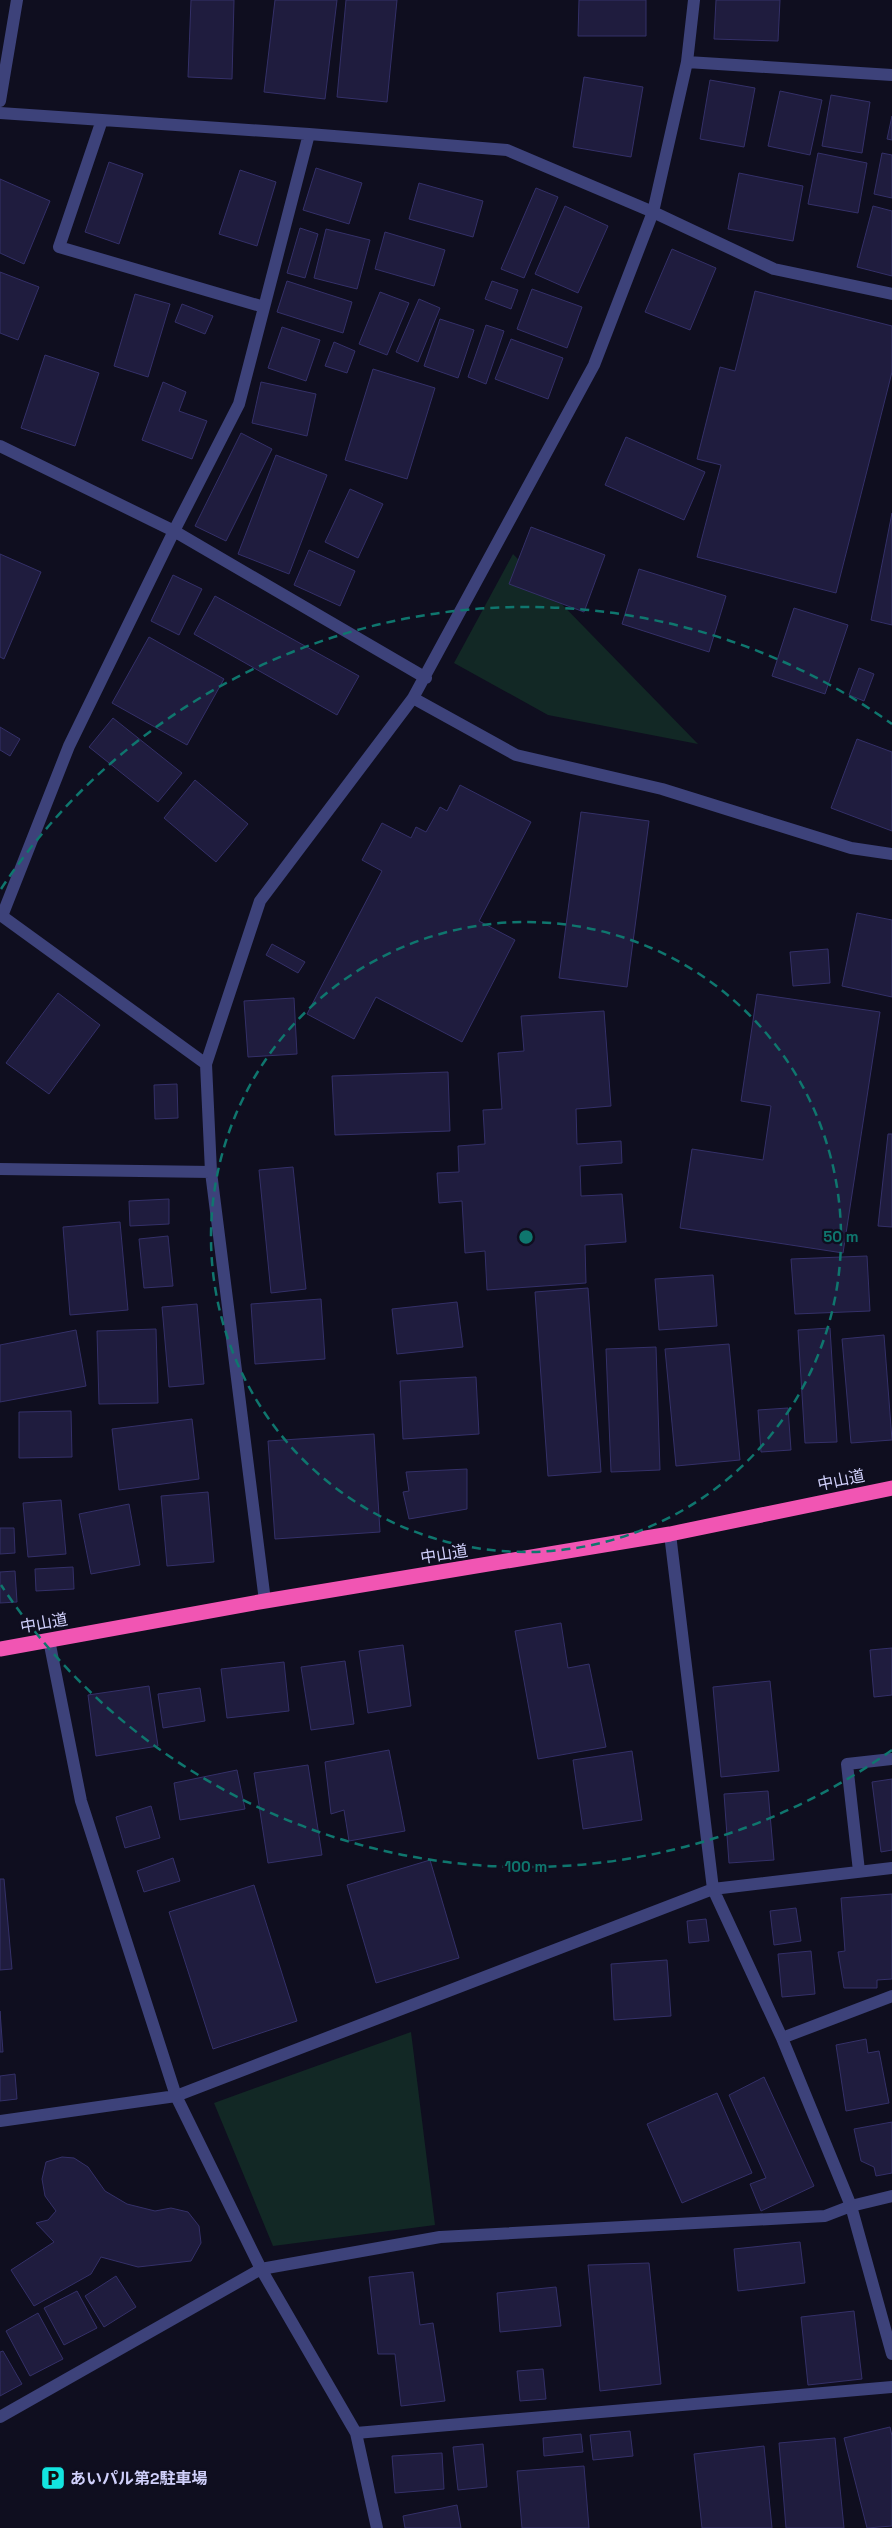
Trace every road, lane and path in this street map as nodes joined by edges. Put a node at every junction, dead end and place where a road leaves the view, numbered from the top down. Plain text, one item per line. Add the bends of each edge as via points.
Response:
1 (16, 0) edge
2 (694, 0) edge
3 (687, 62) junction
4 (892, 75) edge
5 (0, 101) edge
6 (0, 113) edge
7 (102, 120) junction
8 (309, 134) junction
9 (653, 212) junction
10 (892, 294) edge
11 (264, 307) junction
12 (0, 446) edge
13 (174, 530) junction
14 (426, 678) junction
15 (413, 698) junction
16 (892, 854) edge
17 (206, 1064) junction
18 (0, 1169) edge
19 (211, 1172) junction
20 (892, 1488) edge
21 (670, 1534) junction
22 (265, 1601) junction
23 (49, 1640) junction
24 (0, 1649) edge
25 (892, 1759) edge
26 (892, 1868) edge
27 (859, 1872) junction
28 (713, 1888) junction
29 (892, 1996) edge
30 (782, 2038) junction
31 (176, 2096) junction
32 (0, 2121) edge
33 (892, 2196) edge
34 (850, 2206) junction
35 (261, 2269) junction
36 (892, 2354) edge
37 (892, 2387) edge
38 (0, 2417) edge
39 (356, 2433) junction
40 (377, 2528) edge

1 - 5 street
2 - 3 street
3 - 4 street
3 - 9 street
6 - 7 street
7 - 8 street
7 - 11 street via 58,247
8 - 9 street via 507,150
8 - 11 street
9 - 10 street via 774,270
9 - 14 street via 594,365
11 - 13 street via 239,404
12 - 13 street
13 - 14 street
13 - 17 street via 69,746 2,916
14 - 15 street
15 - 16 street via 516,755 662,788 851,848
15 - 17 street via 260,900
17 - 19 street
18 - 19 street
19 - 22 street
20 - 21 highway, 中山道
21 - 22 highway, 中山道
21 - 28 street
22 - 23 highway, 中山道
23 - 24 highway, 中山道
23 - 31 street via 81,1801
25 - 27 street via 847,1764
26 - 27 street
27 - 28 street
28 - 30 street
28 - 31 street
29 - 30 street
30 - 34 street
31 - 32 street
31 - 35 street
33 - 34 street
34 - 35 street via 825,2216 440,2237
34 - 36 street
35 - 38 street
35 - 39 street
37 - 39 street
39 - 40 street

